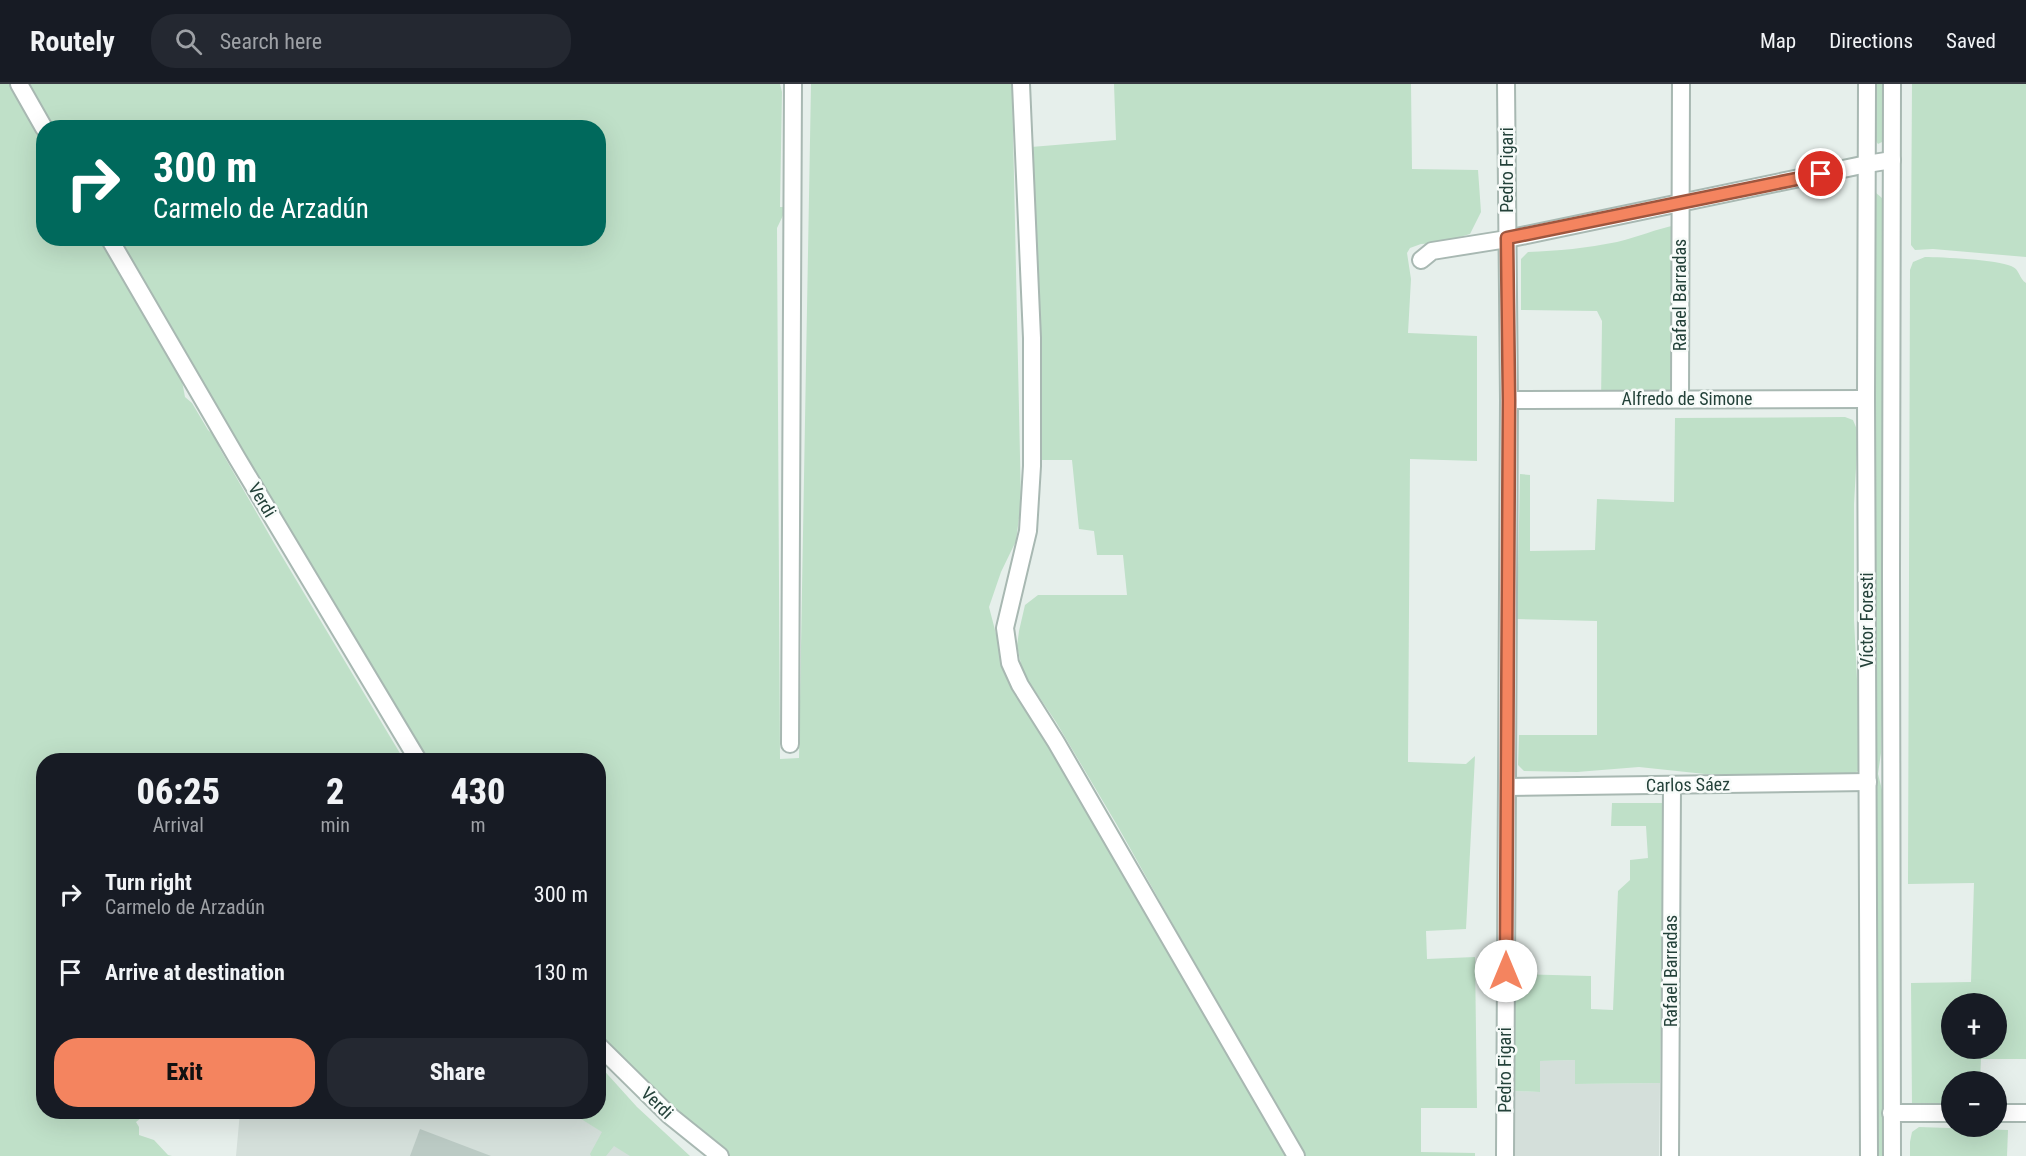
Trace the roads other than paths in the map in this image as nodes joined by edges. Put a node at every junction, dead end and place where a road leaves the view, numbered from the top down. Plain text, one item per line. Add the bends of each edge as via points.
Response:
1 (19, 84) edge
2 (793, 84) edge
3 (1021, 84) edge
4 (1506, 84) edge
5 (1681, 84) edge
6 (1868, 84) edge
7 (1892, 84) edge
8 (39, 120) edge
9 (1892, 160) junction
10 (1868, 164) junction
11 (1680, 203) junction
12 (1507, 238) junction
13 (114, 246) edge
14 (1421, 260) dead end
15 (1680, 399) junction
16 (1866, 399) junction
17 (1509, 400) junction
18 (790, 744) dead end
19 (414, 753) edge
20 (1868, 782) junction
21 (1672, 785) junction
22 (1507, 787) junction
23 (606, 1053) edge
24 (1891, 1113) junction
25 (1941, 1113) edge
26 (2007, 1113) edge
27 (2026, 1113) edge
28 (720, 1156) edge
29 (1296, 1156) edge
30 (1505, 1156) edge
31 (1670, 1156) edge
32 (1869, 1156) edge
33 (1892, 1156) edge

1 - 8 street
2 - 18 street
3 - 29 street via 1032,338 1032,466 1028,531 1005,628 1010,663
4 - 12 street, Pedro Figari
5 - 11 street, Rafael Barradas
6 - 10 street, Víctor Foresti
7 - 9 street, Víctor Foresti
9 - 10 street
9 - 24 street, Víctor Foresti
10 - 11 street
10 - 16 street, Víctor Foresti
11 - 12 street
11 - 15 street, Rafael Barradas
12 - 14 street via 1432,251
12 - 17 street, Pedro Figari
13 - 19 street, Verdi
15 - 16 street, Alfredo de Simone
15 - 17 street, Alfredo de Simone
16 - 20 street, Víctor Foresti
17 - 22 street, Pedro Figari
20 - 21 street, Carlos Sáez
20 - 32 street, Víctor Foresti
21 - 22 street, Carlos Sáez
21 - 31 street, Rafael Barradas
22 - 30 street, Pedro Figari
23 - 28 street, Verdi via 669,1115
24 - 25 street
24 - 33 street, Víctor Foresti
26 - 27 street

